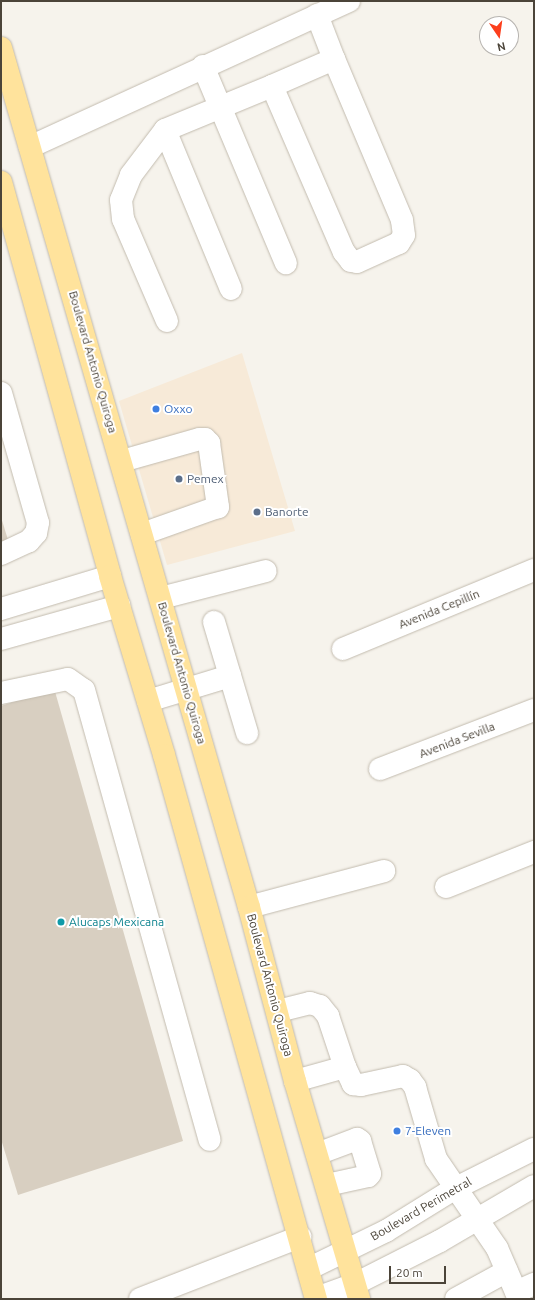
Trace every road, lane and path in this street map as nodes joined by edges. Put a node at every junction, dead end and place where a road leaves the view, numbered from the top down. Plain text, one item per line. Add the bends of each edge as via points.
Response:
1 (349, 1) edge
2 (317, 15) junction
3 (1, 48) edge
4 (334, 59) junction
5 (203, 66) junction
6 (272, 86) junction
7 (222, 107) junction
8 (165, 130) junction
9 (30, 146) junction
10 (1, 182) edge
11 (286, 263) dead end
12 (231, 289) dead end
13 (167, 321) dead end
14 (1, 393) edge
15 (122, 461) junction
16 (142, 534) junction
17 (1, 554) edge
18 (534, 570) edge
19 (266, 572) dead end
20 (110, 576) junction
21 (161, 598) junction
22 (119, 606) junction
23 (1, 609) edge
24 (214, 622) dead end
25 (1, 639) edge
26 (343, 649) dead end
27 (230, 676) junction
28 (186, 688) junction
29 (1, 693) edge
30 (148, 701) junction
31 (534, 710) edge
32 (247, 732) dead end
33 (380, 769) dead end
34 (534, 852) edge
35 (384, 871) dead end
36 (446, 887) dead end
37 (249, 906) junction
38 (278, 1010) junction
39 (345, 1067) junction
40 (295, 1081) junction
41 (210, 1140) dead end
42 (534, 1149) edge
43 (317, 1154) junction
44 (327, 1185) junction
45 (534, 1186) edge
46 (454, 1189) junction
47 (477, 1220) junction
48 (300, 1237) junction
49 (345, 1252) junction
50 (308, 1269) junction
51 (507, 1271) junction
52 (357, 1291) edge
53 (523, 1292) edge
54 (316, 1298) edge
55 (140, 1299) edge
56 (456, 1299) edge

1 - 2 street
2 - 4 street
2 - 5 street
3 - 9 main road, Boulevard Antonio Quiroga
4 - 6 street
4 - 6 street via 402,220 404,235 399,243 357,262 351,261 344,252
5 - 7 street
5 - 9 street
6 - 7 street
7 - 8 street
7 - 11 street
8 - 12 street
8 - 13 street via 131,175 121,200 123,219
9 - 15 main road, Boulevard Antonio Quiroga
10 - 20 main road
14 - 17 street via 38,523 36,533 30,541
15 - 16 main road, Boulevard Antonio Quiroga
15 - 16 street via 200,440 208,443 218,507
16 - 21 main road, Boulevard Antonio Quiroga
18 - 26 street, Avenida Cepillín
19 - 21 street
20 - 22 main road
20 - 23 street
21 - 28 main road, Boulevard Antonio Quiroga
22 - 25 street
22 - 30 main road
24 - 27 street
27 - 28 street
27 - 32 street
28 - 30 street
28 - 37 main road, Boulevard Antonio Quiroga
29 - 41 street via 68,679 84,690
30 - 48 main road
31 - 33 street, Avenida Sevilla
34 - 36 street
35 - 37 street
37 - 38 main road, Boulevard Antonio Quiroga
38 - 39 street via 310,1003 320,1006 328,1016
38 - 40 main road, Boulevard Antonio Quiroga
39 - 40 street
39 - 46 street via 353,1084 361,1085 403,1076 410,1080 415,1087 436,1159
40 - 43 main road, Boulevard Antonio Quiroga
42 - 46 street, Boulevard Perimetral
43 - 44 main road, Boulevard Antonio Quiroga
43 - 44 street via 357,1139 360,1141 370,1174
44 - 49 main road, Boulevard Antonio Quiroga
45 - 47 street
46 - 47 street
46 - 49 street, Boulevard Perimetral via 386,1231
47 - 51 street via 497,1248
47 - 52 street
48 - 50 main road
48 - 55 street
49 - 50 street, Boulevard Perimetral
49 - 52 main road, Boulevard Antonio Quiroga
50 - 54 main road
51 - 53 street
51 - 56 street
52 - 54 street

